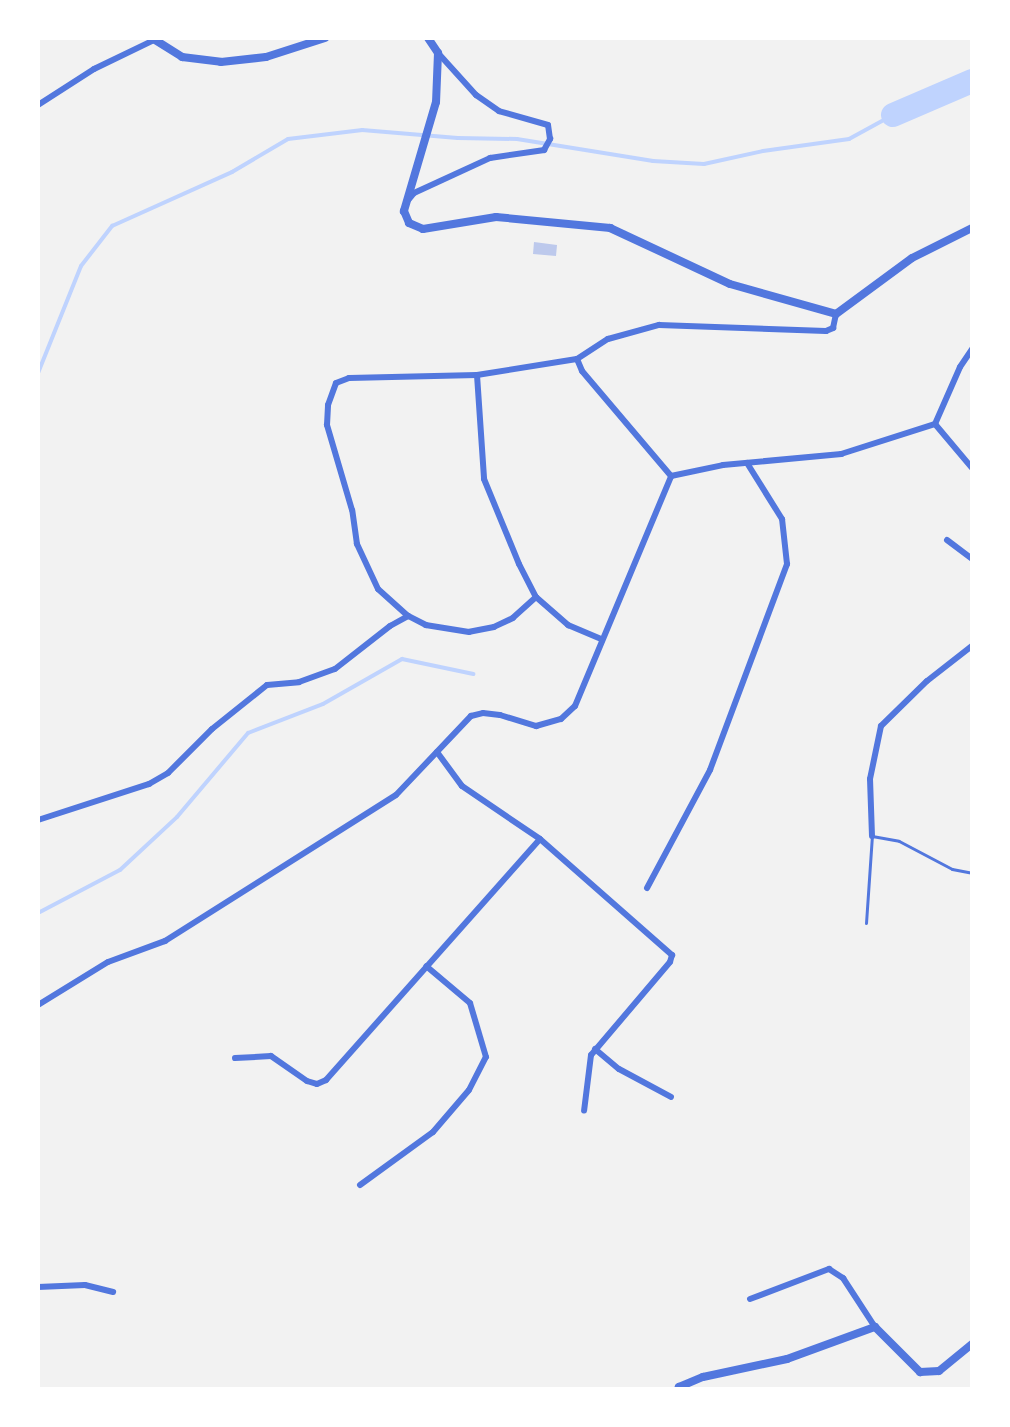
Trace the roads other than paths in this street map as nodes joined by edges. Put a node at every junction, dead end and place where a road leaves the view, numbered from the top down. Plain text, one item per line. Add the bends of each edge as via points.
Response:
1 (325, 38) edge
2 (428, 38) edge
3 (153, 39) edge
4 (438, 53) junction
5 (38, 105) edge
6 (404, 204) junction
7 (972, 228) edge
8 (836, 314) junction
9 (972, 349) edge
10 (577, 359) junction
11 (477, 375) junction
12 (935, 424) junction
13 (747, 463) junction
14 (972, 468) edge
15 (671, 476) junction
16 (947, 540) dead end
17 (972, 559) edge
18 (536, 597) junction
19 (408, 616) junction
20 (601, 639) junction
21 (972, 646) edge
22 (437, 752) junction
23 (38, 820) edge
24 (872, 836) junction
25 (540, 839) junction
26 (972, 873) edge
27 (647, 888) dead end
28 (866, 923) dead end
29 (426, 966) junction
30 (38, 1005) edge
31 (595, 1049) junction
32 (235, 1058) dead end
33 (671, 1097) dead end
34 (584, 1111) dead end
35 (360, 1185) dead end
36 (38, 1287) edge
37 (113, 1292) dead end
38 (750, 1299) dead end
39 (875, 1327) junction
40 (972, 1344) edge
41 (681, 1389) edge

1 - 3 street via 266,57 221,62 182,57
2 - 4 street
3 - 5 street
4 - 6 street via 436,102
4 - 6 street via 476,95 499,111 548,125 549,144 544,150 490,158 414,193
6 - 8 street via 409,223 423,229 496,217 610,228 730,284
7 - 8 street via 912,258
8 - 10 street via 833,328 826,331 659,325 608,339
9 - 12 street
10 - 11 street
10 - 15 street
11 - 18 street via 484,479
11 - 19 street via 349,378 336,383 331,392 327,425 357,544 378,589
12 - 13 street via 841,454
12 - 14 street
13 - 15 street
13 - 27 street via 782,519 787,564 710,770
15 - 20 street
16 - 17 street
18 - 19 street via 513,618 481,631 445,630
18 - 20 street via 568,625
19 - 23 street via 335,669 299,682 267,685 149,784
20 - 22 street via 575,706 561,719 536,726 483,713 471,716
21 - 24 street via 881,726 870,779
22 - 25 street via 462,786
22 - 30 street via 396,795 321,844 165,941 108,962
24 - 26 lane via 899,841 952,869
24 - 28 lane
25 - 29 street
25 - 31 street via 672,955
29 - 32 street via 326,1080 307,1081 271,1056
29 - 35 street via 470,1003 486,1057 469,1090 433,1132
31 - 33 street via 619,1069
31 - 34 street via 588,1062
36 - 37 street via 85,1285
38 - 39 street via 829,1269 843,1278
39 - 40 street via 920,1372 939,1371
39 - 41 street via 778,1362 703,1377

